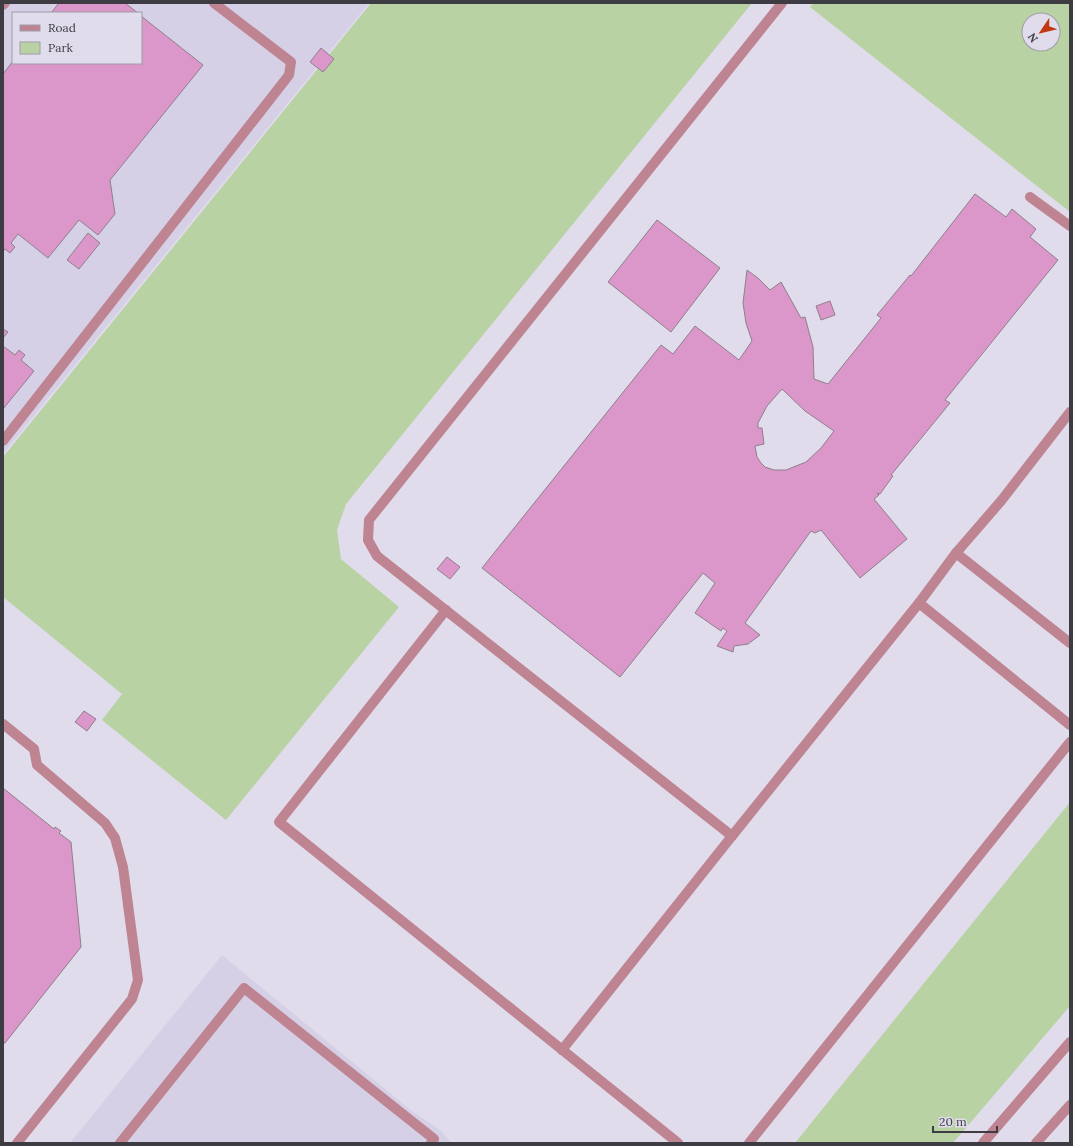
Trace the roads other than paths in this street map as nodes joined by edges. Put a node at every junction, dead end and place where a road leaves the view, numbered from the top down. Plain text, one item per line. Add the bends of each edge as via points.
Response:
1 (5, 3) edge
2 (214, 3) edge
3 (782, 3) edge
4 (3, 6) edge
5 (1030, 197) dead end
6 (1070, 226) edge
7 (1070, 412) edge
8 (3, 441) edge
9 (956, 553) junction
10 (919, 603) junction
11 (446, 610) junction
12 (1070, 643) edge
13 (3, 724) edge
14 (1070, 725) edge
15 (1070, 742) edge
16 (732, 836) junction
17 (1070, 1042) edge
18 (562, 1050) junction
19 (1070, 1104) edge
20 (17, 1143) edge
21 (120, 1143) edge
22 (431, 1143) edge
23 (678, 1143) edge
24 (749, 1143) edge
25 (983, 1143) edge
26 (1036, 1143) edge

1 - 4 street
2 - 8 street via 291,62 289,75
3 - 11 street via 369,520 368,540 377,556
5 - 6 street
7 - 9 street via 1001,501
9 - 10 street
9 - 12 street
10 - 14 street
10 - 16 street
11 - 16 street
11 - 18 street via 279,822
13 - 20 street via 34,749 37,765 105,823 115,838 123,867 138,980 132,999
15 - 24 street
16 - 18 street
17 - 25 street
18 - 23 street
19 - 26 street
21 - 22 street via 244,988 434,1139

